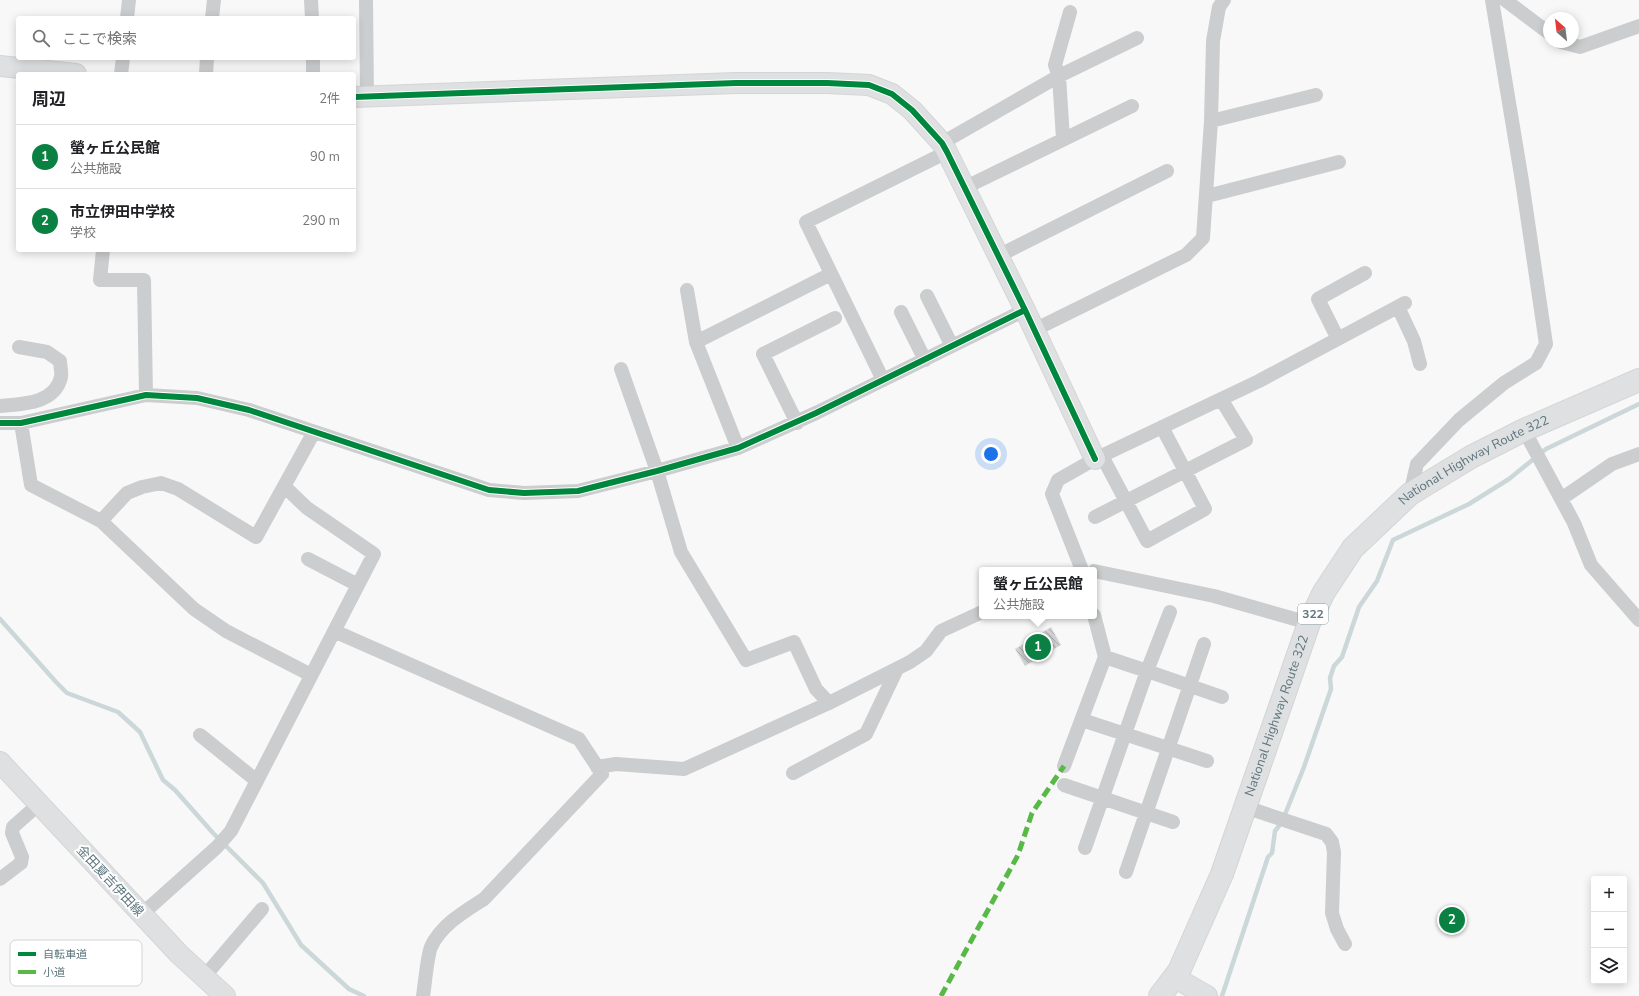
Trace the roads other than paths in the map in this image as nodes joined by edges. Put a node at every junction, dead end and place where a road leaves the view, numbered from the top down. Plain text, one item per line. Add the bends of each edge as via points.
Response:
1 (129, 0) edge
2 (214, 0) edge
3 (311, 0) edge
4 (366, 0) edge
5 (1224, 0) edge
6 (1492, 0) edge
7 (1505, 0) edge
8 (1070, 12) dead end
9 (127, 16) edge
10 (212, 16) edge
11 (312, 16) edge
12 (1639, 26) edge
13 (1543, 28) edge
14 (1137, 38) dead end
15 (1579, 47) edge
16 (123, 60) edge
17 (208, 60) edge
18 (313, 60) edge
19 (0, 66) edge
20 (57, 72) edge
21 (121, 72) edge
22 (206, 72) edge
23 (314, 72) edge
24 (1058, 76) junction
25 (1316, 95) dead end
26 (361, 97) edge
27 (1132, 106) dead end
28 (1211, 121) junction
29 (1063, 139) junction
30 (945, 148) junction
31 (1339, 162) dead end
32 (1167, 171) dead end
33 (964, 188) junction
34 (1207, 196) junction
35 (103, 252) edge
36 (998, 256) junction
37 (1365, 273) dead end
38 (831, 274) junction
39 (687, 290) dead end
40 (927, 296) dead end
41 (1025, 310) junction
42 (900, 312) dead end
43 (834, 318) dead end
44 (1034, 330) junction
45 (1338, 339) junction
46 (696, 342) junction
47 (952, 346) junction
48 (19, 347) dead end
49 (925, 360) junction
50 (1420, 364) dead end
51 (621, 369) dead end
52 (883, 380) junction
53 (1639, 380) edge
54 (146, 395) junction
55 (1221, 399) junction
56 (0, 406) edge
57 (0, 423) edge
58 (21, 423) junction
59 (797, 423) junction
60 (1162, 427) junction
61 (314, 432) junction
62 (1529, 438) junction
63 (738, 448) junction
64 (1639, 454) edge
65 (1098, 457) junction
66 (657, 471) junction
67 (1185, 471) junction
68 (284, 486) junction
69 (1410, 494) junction
70 (1561, 499) junction
71 (1126, 501) junction
72 (1095, 517) dead end
73 (101, 521) junction
74 (308, 559) dead end
75 (1084, 567) edge
76 (1097, 572) edge
77 (358, 585) junction
78 (1170, 612) dead end
79 (979, 613) edge
80 (1095, 619) edge
81 (1639, 620) edge
82 (1309, 623) junction
83 (334, 631) junction
84 (1204, 644) dead end
85 (1105, 657) junction
86 (898, 669) junction
87 (1147, 671) junction
88 (311, 675) junction
89 (1190, 686) junction
90 (1222, 697) dead end
91 (829, 703) junction
92 (1082, 720) junction
93 (1126, 733) junction
94 (200, 735) dead end
95 (1168, 748) junction
96 (1208, 761) dead end
97 (0, 762) edge
98 (1064, 766) dead end
99 (597, 767) junction
100 (793, 773) dead end
101 (257, 781) junction
102 (1064, 785) dead end
103 (1103, 798) junction
104 (39, 804) junction
105 (1245, 807) junction
106 (1146, 812) junction
107 (1174, 822) dead end
108 (1085, 848) dead end
109 (1126, 872) dead end
110 (0, 879) edge
111 (262, 909) dead end
112 (141, 915) junction
113 (1345, 944) dead end
114 (1174, 976) junction
115 (204, 977) junction
116 (226, 996) edge
117 (423, 996) edge
118 (1160, 996) edge
119 (1207, 996) edge

1 - 9 street
2 - 10 street
3 - 11 street
4 - 26 street
5 - 28 street via 1218,7 1213,41
6 - 69 street via 1546,344 1536,363 1504,383 1459,420 1417,464
7 - 13 street
8 - 24 street via 1055,65
12 - 15 street
14 - 24 street
16 - 21 street
17 - 22 street
18 - 23 street
19 - 20 street
24 - 29 street
24 - 30 street
25 - 28 street
26 - 30 street via 736,84 869,85 892,94 912,110
27 - 29 street
28 - 34 street
29 - 33 street
30 - 33 street
30 - 38 street via 806,222
31 - 34 street
32 - 36 street
33 - 36 street
34 - 44 street via 1203,238 1186,255
35 - 54 street via 100,280 144,280
36 - 41 street
37 - 45 street via 1318,299
38 - 46 street
38 - 52 street
39 - 46 street
40 - 47 street
41 - 44 street
41 - 47 street
42 - 49 street
43 - 59 street via 763,354
44 - 65 street
45 - 50 street via 1401,305
45 - 55 street
46 - 63 street
47 - 49 street
48 - 56 street via 47,352 60,361 61,376 55,391 34,403
49 - 52 street
51 - 66 street
52 - 59 street
53 - 62 highway, National Highway Route 322 / 322
54 - 58 street
54 - 61 street via 197,398 249,410
55 - 60 street
55 - 67 street via 1246,440
57 - 58 street
58 - 73 street via 31,485
59 - 63 street
60 - 65 street
60 - 67 street
61 - 66 street via 489,490 524,493 578,491
61 - 68 street
62 - 69 highway, National Highway Route 322 / 322 via 1471,457
62 - 70 street
63 - 66 street
64 - 70 street via 1612,464
65 - 71 street
65 - 75 street via 1058,480 1052,494
66 - 91 street via 681,552 746,660 794,642 816,689
67 - 71 street
67 - 71 street via 1205,509 1147,541
68 - 73 street via 256,537 178,489 161,483 127,493
68 - 77 street via 307,508 374,554
69 - 82 highway, National Highway Route 322 / 322 via 1353,548 1324,592
70 - 81 street via 1591,565
71 - 72 street
73 - 88 street via 194,609 226,631
74 - 77 street
76 - 82 street via 1214,596
77 - 83 street
78 - 87 street
79 - 86 street via 941,631 926,651
80 - 85 street
82 - 105 highway, National Highway Route 322 / 322
83 - 88 street
83 - 99 street via 579,739
84 - 89 street
85 - 87 street
85 - 92 street
86 - 91 street
86 - 100 street via 866,734
87 - 89 street
87 - 93 street
88 - 101 street
89 - 90 street
89 - 95 street
91 - 99 street via 684,769 616,764
92 - 93 street
92 - 98 street
93 - 95 street
93 - 103 street
94 - 101 street
95 - 96 street
95 - 106 street
97 - 104 street, 金田夏吉伊田線
99 - 117 street via 602,774 484,899 442,930 431,947
101 - 112 street via 231,831 217,847
102 - 103 street
103 - 106 street
103 - 108 street
104 - 110 street via 13,827 12,833 22,857 21,863
104 - 112 street, 金田夏吉伊田線
105 - 113 street via 1326,834 1332,842 1332,913
105 - 114 highway, National Highway Route 322 / 322 via 1222,874
106 - 107 street
106 - 109 street
111 - 115 street
112 - 115 street, 金田夏吉伊田線
114 - 118 highway, National Highway Route 322 / 322
114 - 119 street
115 - 116 street, 金田夏吉伊田線

